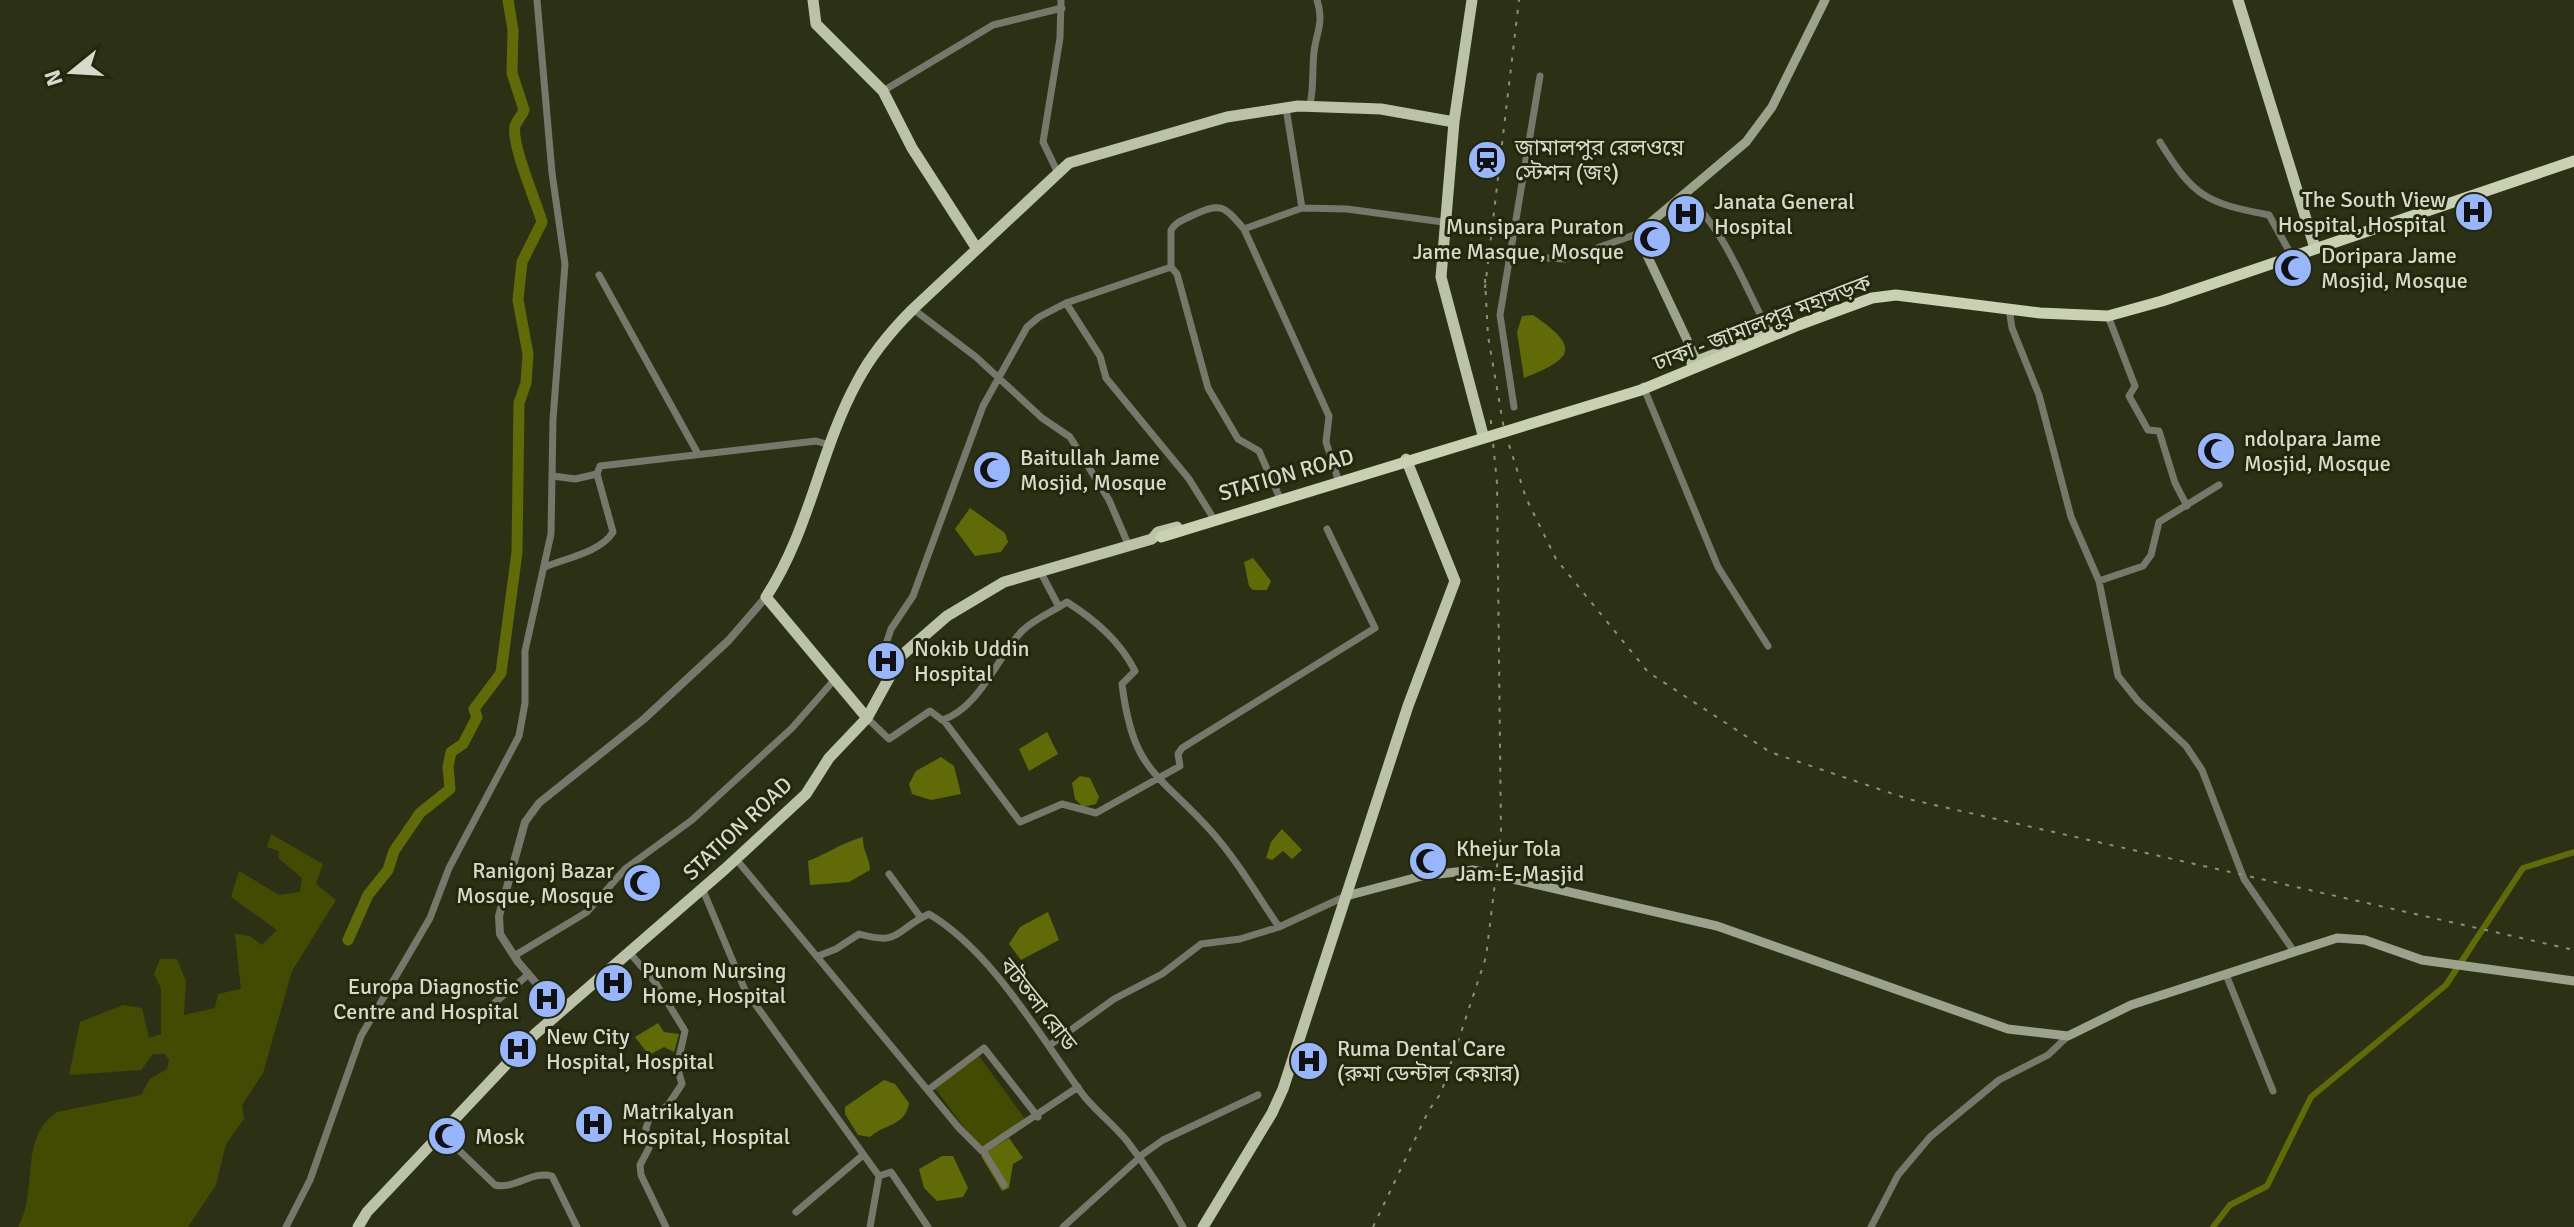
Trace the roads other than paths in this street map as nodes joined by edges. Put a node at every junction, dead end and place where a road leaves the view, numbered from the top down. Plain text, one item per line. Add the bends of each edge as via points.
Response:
1 (537, 0) edge
2 (813, 0) edge
3 (1317, 0) edge
4 (1472, 0) edge
5 (1825, 0) edge
6 (2238, 0) edge
7 (1062, 4) edge
8 (1540, 76) dead end
9 (883, 91) junction
10 (1310, 105) junction
11 (1286, 108) junction
12 (1454, 122) junction
13 (2160, 142) dead end
14 (2574, 161) edge
15 (1058, 173) junction
16 (1685, 194) junction
17 (1302, 208) junction
18 (1443, 222) junction
19 (1244, 229) junction
20 (1637, 234) junction
21 (2315, 248) junction
22 (977, 249) junction
23 (1508, 256) junction
24 (2292, 256) junction
25 (1171, 267) junction
26 (599, 275) dead end
27 (1066, 303) junction
28 (2009, 308) junction
29 (913, 309) junction
30 (2108, 316) junction
31 (1801, 324) junction
32 (1769, 331) junction
33 (1697, 361) junction
34 (997, 379) junction
35 (1642, 384) junction
36 (1514, 407) dead end
37 (1483, 435) junction
38 (830, 445) junction
39 (698, 454) junction
40 (1406, 459) junction
41 (597, 474) junction
42 (553, 476) junction
43 (1338, 479) junction
44 (2219, 485) dead end
45 (1279, 496) junction
46 (2187, 506) junction
47 (1212, 516) junction
48 (1327, 529) dead end
49 (1156, 538) junction
50 (1128, 544) junction
51 (545, 567) junction
52 (1040, 571) junction
53 (2099, 581) junction
54 (766, 597) junction
55 (1059, 607) junction
56 (1768, 646) dead end
57 (893, 671) junction
58 (835, 679) junction
59 (867, 718) junction
60 (942, 720) junction
61 (1158, 780) junction
62 (736, 859) junction
63 (889, 874) dead end
64 (702, 888) junction
65 (1346, 896) junction
66 (921, 918) junction
67 (1279, 927) junction
68 (2293, 950) junction
69 (628, 951) junction
70 (514, 956) junction
71 (818, 956) junction
72 (529, 974) junction
73 (2227, 977) junction
74 (2574, 981) edge
75 (492, 1005) dead end
76 (560, 1011) junction
77 (2068, 1036) junction
78 (1050, 1045) junction
79 (1078, 1087) junction
80 (928, 1090) junction
81 (2273, 1091) dead end
82 (1258, 1095) dead end
83 (1038, 1117) junction
84 (441, 1133) junction
85 (984, 1152) junction
86 (863, 1155) junction
87 (1138, 1158) junction
88 (879, 1176) junction
89 (1004, 1185) dead end
90 (796, 1212) dead end
91 (286, 1227) edge
92 (358, 1227) edge
93 (577, 1227) edge
94 (666, 1227) edge
95 (870, 1227) edge
96 (928, 1227) edge
97 (1063, 1227) edge
98 (1183, 1227) edge
99 (1203, 1227) edge
100 (1872, 1227) edge

1 - 42 street via 565,264
2 - 9 main road via 816,24
3 - 10 street via 1323,21 1314,52
4 - 12 main road
5 - 16 main road via 1772,107 1746,142
6 - 21 main road
7 - 9 street via 993,25
7 - 15 street via 1043,142
8 - 23 street
9 - 22 main road via 912,148
10 - 11 main road
10 - 12 main road via 1381,109
11 - 15 main road via 1142,139 1069,163
11 - 17 street
12 - 18 main road
13 - 24 street via 2191,188 2220,204 2269,215
14 - 21 highway, ঢাকা - জামালপুর মহাসড়ক
15 - 22 main road
16 - 20 main road
16 - 32 street via 1731,252
17 - 18 street
17 - 19 street
18 - 37 main road via 1441,277
19 - 25 street via 1216,206 1179,221 1169,235
19 - 43 street via 1329,416 1326,442
20 - 23 street via 1565,259
20 - 33 main road
21 - 24 highway, ঢাকা - জামালপুর মহাসড়ক
22 - 29 main road
23 - 36 street via 1500,315
24 - 30 highway, ঢাকা - জামালপুর মহাসড়ক
25 - 27 street
25 - 45 street via 1208,388 1238,439 1259,451
26 - 39 street
27 - 34 street via 1027,327
27 - 47 street via 1100,356 1106,378 1189,479
28 - 30 highway, ঢাকা - জামালপুর মহাসড়ক
28 - 31 highway, ঢাকা - জামালপুর মহাসড়ক via 1896,295 1872,298
28 - 53 street via 2039,395 2071,517
29 - 34 street
29 - 38 main road via 857,382
30 - 46 street via 2134,384 2129,396 2148,430 2159,431
31 - 32 main road, STATION ROAD
31 - 49 highway, ঢাকা - জামালপুর মহাসড়ক, bridge via 1641,390
32 - 33 main road, STATION ROAD
33 - 35 main road, STATION ROAD
34 - 50 street via 1070,437 1109,500
34 - 57 street via 974,427 913,596 891,629 886,644
35 - 37 main road, STATION ROAD
35 - 56 street via 1718,567
37 - 40 main road, STATION ROAD
38 - 39 street via 816,441
38 - 54 main road via 792,555
39 - 41 street via 600,466
40 - 43 main road, STATION ROAD
40 - 65 main road via 1455,581
41 - 42 street
41 - 51 street via 613,532 591,549
42 - 51 street
43 - 45 main road, STATION ROAD
44 - 46 street
45 - 47 main road, STATION ROAD
46 - 53 street via 2159,522 2143,566
47 - 49 main road, STATION ROAD via 1158,532
48 - 61 street via 1375,628 1182,748 1180,766
49 - 50 main road, STATION ROAD
50 - 52 main road, STATION ROAD
51 - 91 street via 525,651 519,736 449,868 430,918 361,1036 310,1180
52 - 55 street
52 - 57 main road, STATION ROAD via 1004,582 947,616 901,656
53 - 68 street via 2118,676 2186,746 2202,770 2244,879
54 - 58 main road
54 - 70 street via 729,640 644,719 539,803 525,822 499,916 500,934
55 - 60 street via 1024,629 983,685
55 - 61 street via 1067,602 1088,616 1127,656 1135,671 1122,684 1134,747
57 - 59 main road, STATION ROAD
58 - 59 main road
58 - 70 street via 792,728 692,820 625,869 587,912
59 - 60 street via 889,739 930,711
59 - 62 main road, STATION ROAD via 829,758 806,794
60 - 61 street via 1020,822 1062,804 1096,813
61 - 67 street via 1210,830
62 - 64 main road, STATION ROAD
62 - 71 street
63 - 66 street
64 - 69 main road, STATION ROAD
64 - 86 street via 745,990
65 - 67 street
65 - 77 main road via 1459,870 1525,880 1717,926 2008,1029
65 - 99 main road via 1272,1113
66 - 71 street via 893,939 859,934
66 - 78 street, বটতলা রোড via 929,914 968,942
67 - 78 street via 1201,944
68 - 73 main road
68 - 74 main road via 2337,938 2365,940 2422,960
69 - 76 main road, STATION ROAD
69 - 94 street via 675,1010 685,1031 677,1066 682,1084 668,1105 649,1119 649,1148 640,1165
70 - 72 street
71 - 80 street
72 - 75 street
72 - 76 street
73 - 77 main road via 2131,1005
73 - 81 street
76 - 84 main road, STATION ROAD
77 - 100 street via 2048,1055 1999,1080 1930,1137 1898,1175
78 - 79 street, বটতলা রোড
79 - 83 street
79 - 87 street, বটতলা রোড
80 - 83 street via 984,1048
80 - 85 street
82 - 87 street via 1163,1140
83 - 85 street
84 - 92 main road, STATION ROAD
84 - 93 street via 495,1185 504,1187 544,1173 552,1176
85 - 89 street
86 - 88 street
86 - 90 street
87 - 97 street
87 - 98 street, বটতলা রোড
88 - 95 street
88 - 96 street via 891,1172

